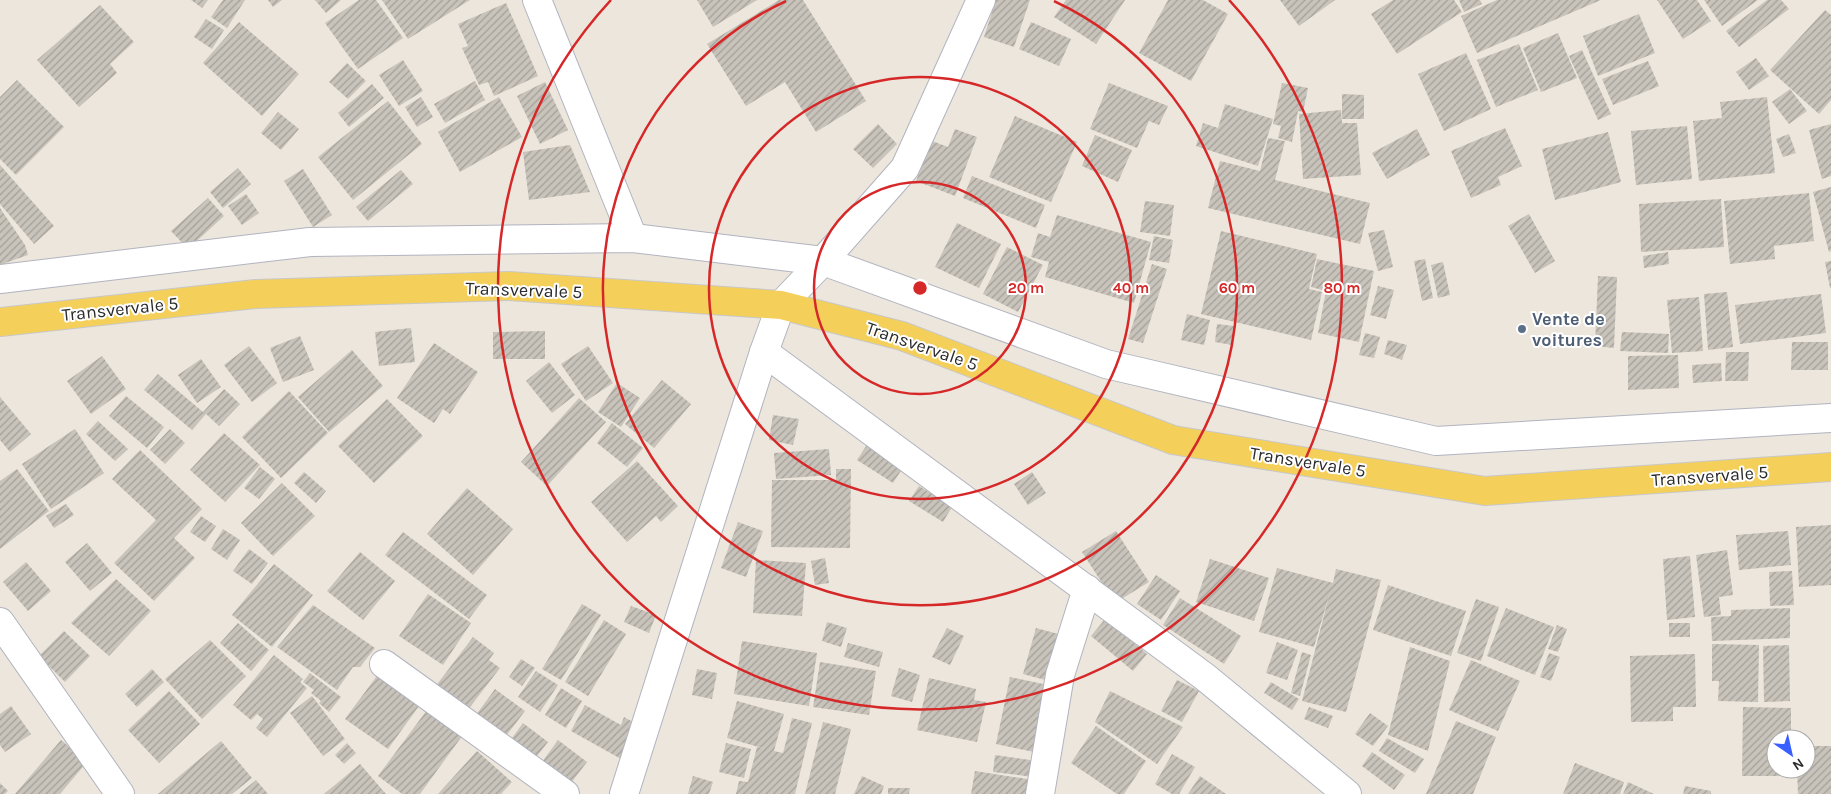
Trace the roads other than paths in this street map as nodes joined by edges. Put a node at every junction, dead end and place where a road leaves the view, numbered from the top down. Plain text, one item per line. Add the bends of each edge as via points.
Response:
1 (537, 0) edge
2 (981, 0) edge
3 (633, 238) junction
4 (823, 261) junction
5 (0, 279) edge
6 (781, 305) junction
7 (0, 322) edge
8 (764, 352) junction
9 (1831, 418) edge
10 (1831, 467) edge
11 (1086, 589) junction
12 (0, 622) edge
13 (384, 664) dead end
14 (120, 794) edge
15 (565, 794) edge
16 (624, 794) edge
17 (1040, 794) edge
18 (1347, 794) edge

1 - 3 street
2 - 4 street via 905,168
3 - 4 street
3 - 5 street via 310,242
4 - 6 street
4 - 9 street via 1106,364 1436,441
6 - 7 main road, Transvervale 5 via 509,286 256,294
6 - 8 street
6 - 10 main road, Transvervale 5 via 902,336 1173,440 1485,491
8 - 11 street
8 - 16 street
11 - 17 street via 1060,675
11 - 18 street via 1205,677
12 - 14 street
13 - 15 street

